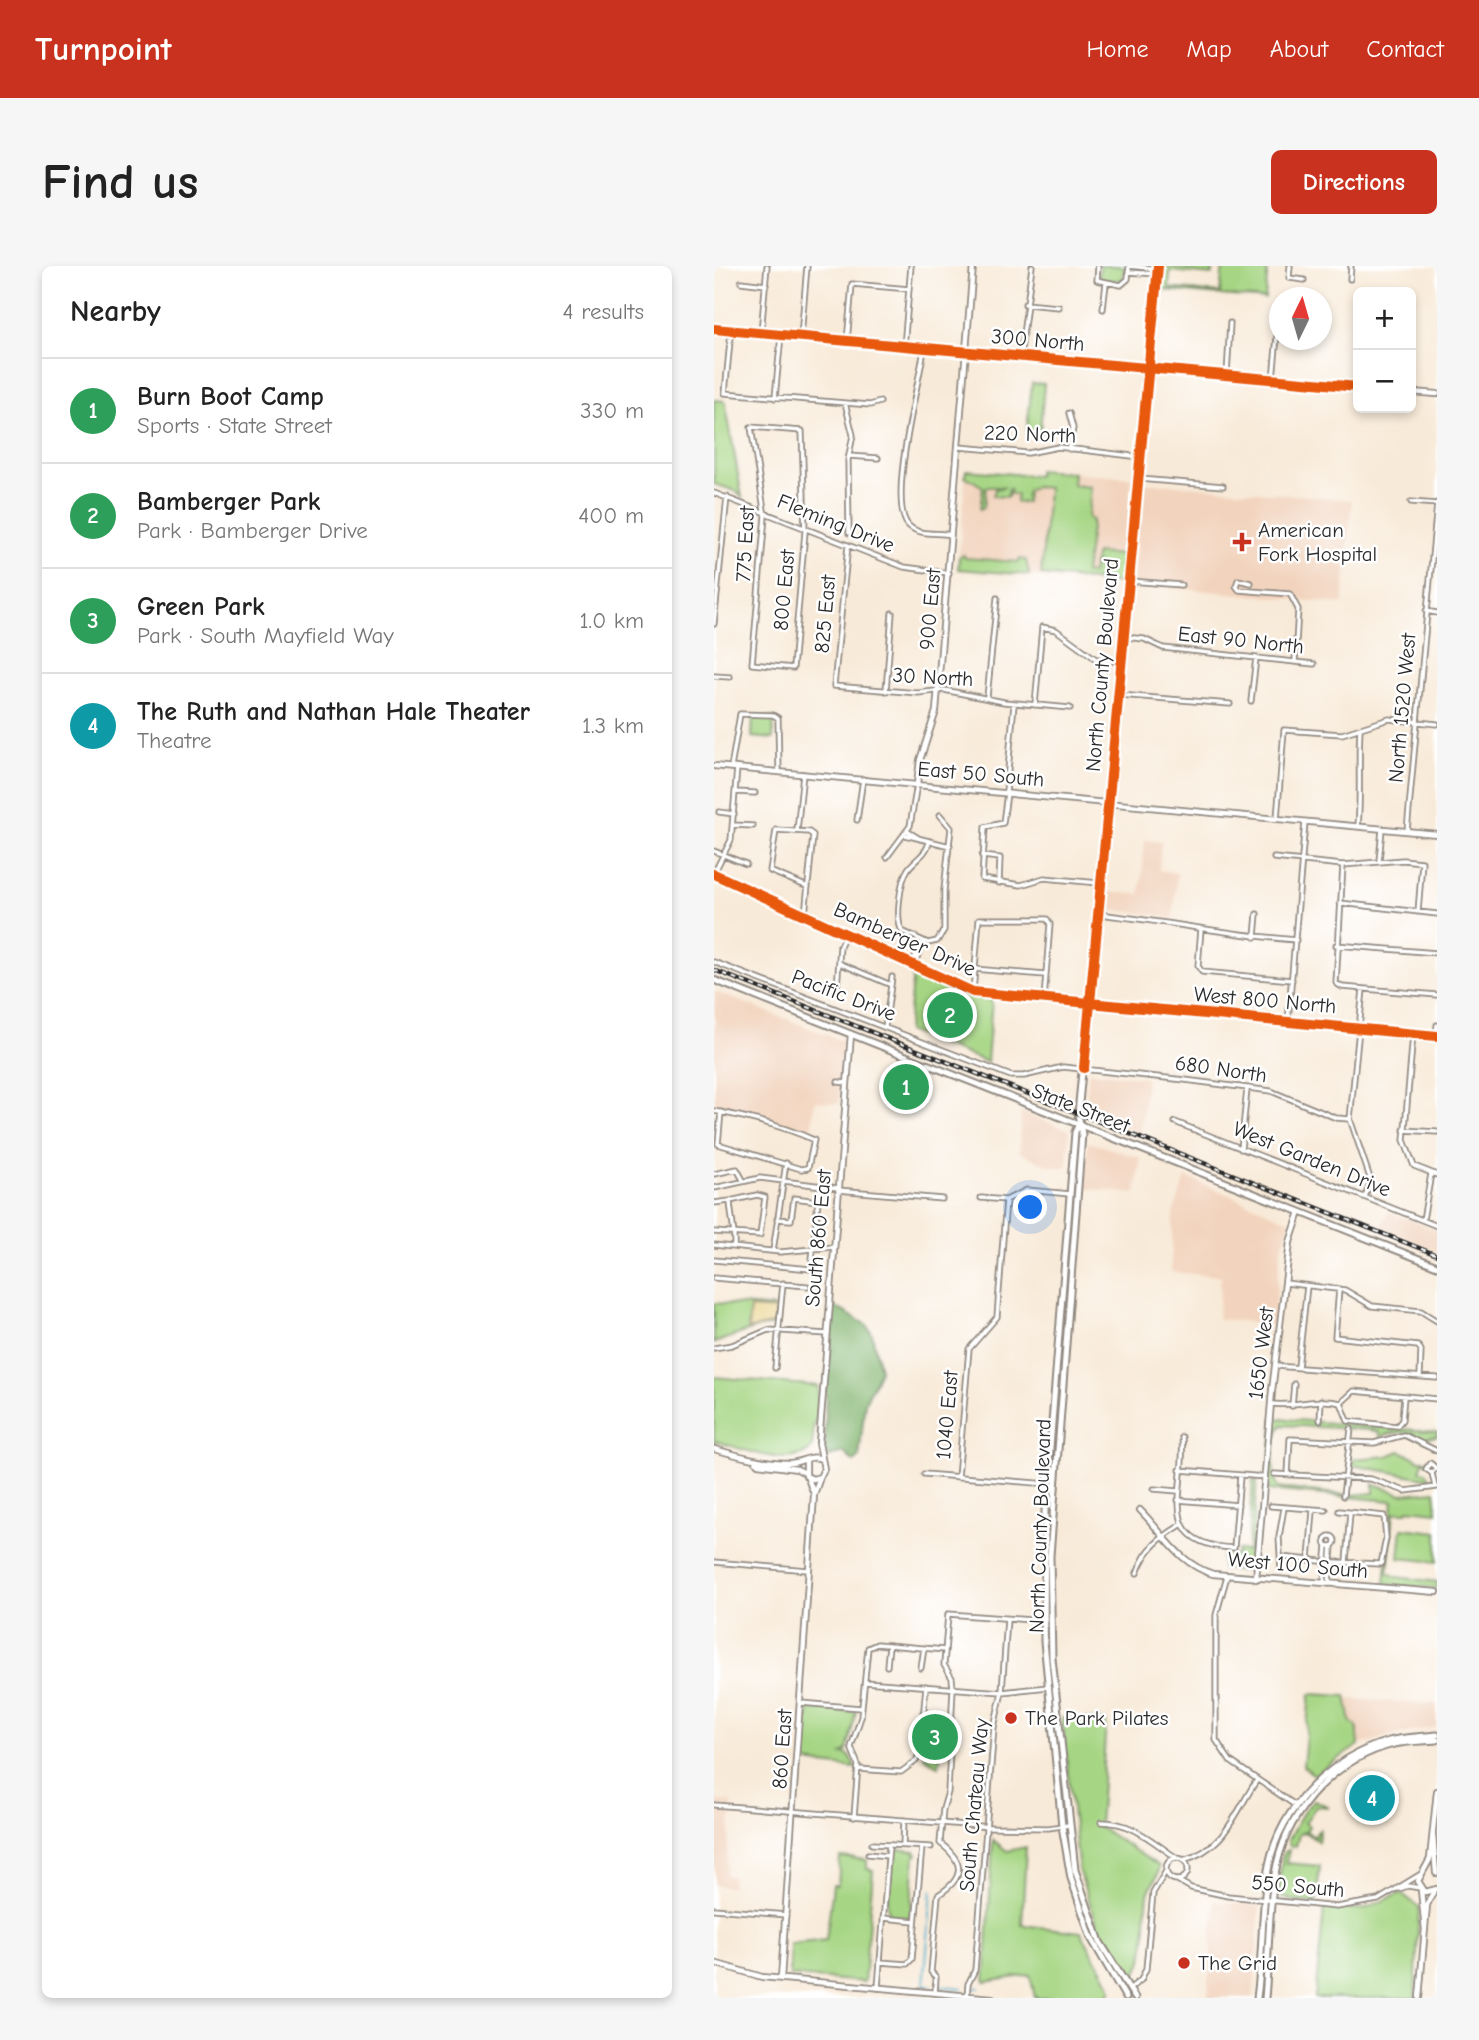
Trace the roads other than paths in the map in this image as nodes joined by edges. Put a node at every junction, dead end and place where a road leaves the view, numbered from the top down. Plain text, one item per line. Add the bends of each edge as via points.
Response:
1 (767, 266) edge
2 (807, 266) edge
3 (911, 266) edge
4 (973, 266) edge
5 (1032, 266) edge
6 (1098, 266) edge
7 (1290, 266) edge
8 (1351, 266) edge
9 (1129, 268) edge
10 (1158, 269) edge
11 (1350, 279) dead end
12 (1304, 280) dead end
13 (741, 282) dead end
14 (1106, 283) junction
15 (766, 285) junction
16 (909, 289) junction
17 (1025, 304) junction
18 (1059, 307) dead end
19 (1103, 309) dead end
20 (1230, 323) dead end
21 (714, 329) edge
22 (731, 331) junction
23 (761, 334) junction
24 (781, 335) junction
25 (802, 337) junction
26 (847, 342) junction
27 (904, 347) junction
28 (924, 349) junction
29 (1276, 350) edge
30 (966, 353) junction
31 (1020, 358) junction
32 (1149, 369) junction
33 (1227, 375) junction
34 (1273, 380) junction
35 (1353, 387) edge
36 (1416, 392) edge
37 (1437, 394) edge
38 (775, 398) junction
39 (880, 402) dead end
40 (845, 403) junction
41 (1069, 413) dead end
42 (802, 430) joint
43 (959, 447) junction
44 (1069, 449) junction
45 (849, 456) junction
46 (1142, 457) junction
47 (878, 458) dead end
48 (1139, 479) junction
49 (1223, 486) dead end
50 (714, 493) edge
51 (727, 497) junction
52 (1411, 502) dead end
53 (1437, 503) edge
54 (765, 512) junction
55 (804, 527) junction
56 (849, 533) dead end
57 (952, 536) junction
58 (848, 545) junction
59 (949, 573) junction
60 (1130, 581) junction
61 (1251, 583) dead end
62 (1181, 585) dead end
63 (997, 598) dead end
64 (1426, 611) junction
65 (1437, 612) edge
66 (892, 613) dead end
67 (714, 624) edge
68 (1125, 637) junction
69 (1256, 658) junction
70 (1295, 661) junction
71 (1122, 662) junction
72 (1314, 664) dead end
73 (793, 668) joint
74 (714, 676) edge
75 (730, 677) dead end
76 (834, 686) joint
77 (886, 691) junction
78 (938, 691) junction
79 (1119, 695) junction
80 (987, 697) junction
81 (1251, 701) dead end
82 (1014, 703) junction
83 (1230, 704) dead end
84 (1035, 705) junction
85 (1070, 708) dead end
86 (1417, 721) junction
87 (1437, 724) edge
88 (1360, 729) junction
89 (714, 766) edge
90 (734, 768) junction
91 (779, 772) junction
92 (803, 774) junction
93 (863, 779) junction
94 (917, 784) junction
95 (736, 792) junction
96 (1007, 792) junction
97 (755, 793) dead end
98 (1108, 802) junction
99 (719, 812) dead end
100 (734, 814) junction
101 (940, 816) dead end
102 (1277, 819) junction
103 (856, 821) dead end
104 (1306, 822) junction
105 (733, 825) junction
106 (753, 826) dead end
107 (1358, 826) junction
108 (1382, 829) junction
109 (797, 831) junction
110 (1407, 831) junction
111 (906, 833) junction
112 (1437, 834) edge
113 (927, 842) junction
114 (950, 846) junction
115 (714, 850) edge
116 (724, 855) junction
117 (982, 856) junction
118 (887, 857) dead end
119 (1274, 858) dead end
120 (1303, 861) junction
121 (1379, 861) junction
122 (746, 864) dead end
123 (1343, 865) junction
124 (714, 874) edge
125 (999, 883) junction
126 (1101, 883) junction
127 (808, 887) junction
128 (1340, 903) junction
129 (1418, 912) junction
130 (1098, 914) junction
131 (1257, 914) dead end
132 (1437, 914) edge
133 (805, 915) junction
134 (1201, 929) junction
135 (845, 935) junction
136 (1255, 937) junction
137 (1296, 940) junction
138 (923, 942) junction
139 (1336, 944) junction
140 (1437, 953) edge
141 (714, 962) edge
142 (838, 963) junction
143 (912, 966) junction
144 (974, 969) junction
145 (1046, 975) junction
146 (892, 977) dead end
147 (714, 979) edge
148 (1292, 980) junction
149 (891, 985) junction
150 (837, 988) dead end
151 (1363, 989) junction
152 (973, 992) junction
153 (1437, 995) edge
154 (1044, 999) junction
155 (1090, 1003) junction
156 (1288, 1021) junction
157 (1437, 1025) edge
158 (885, 1028) junction
159 (1359, 1028) junction
160 (851, 1034) junction
161 (1413, 1034) junction
162 (1436, 1036) edge
163 (1084, 1068) junction
164 (838, 1082) dead end
165 (846, 1083) junction
166 (1247, 1088) junction
167 (714, 1111) edge
168 (721, 1112) junction
169 (1350, 1119) junction
170 (1175, 1122) dead end
171 (1079, 1124) junction
172 (1404, 1130) junction
173 (1437, 1132) edge
174 (1241, 1149) junction
175 (786, 1163) junction
176 (714, 1174) edge
177 (1431, 1174) junction
178 (1437, 1175) edge
179 (782, 1180) junction
180 (743, 1181) junction
181 (714, 1188) edge
182 (838, 1189) junction
183 (1070, 1194) junction
184 (1365, 1197) junction
185 (981, 1198) dead end
186 (942, 1199) dead end
187 (1006, 1200) junction
188 (730, 1201) junction
189 (714, 1203) edge
190 (1300, 1212) junction
191 (777, 1219) junction
192 (1423, 1220) junction
193 (1437, 1226) edge
194 (714, 1232) edge
195 (734, 1235) junction
196 (714, 1245) edge
197 (734, 1247) junction
198 (814, 1247) junction
199 (834, 1247) junction
200 (773, 1251) junction
201 (714, 1260) edge
202 (1437, 1266) edge
203 (714, 1278) edge
204 (783, 1283) junction
205 (1285, 1283) junction
206 (807, 1286) dead end
207 (1307, 1286) junction
208 (1339, 1289) junction
209 (1437, 1321) edge
210 (778, 1330) junction
211 (827, 1334) junction
212 (714, 1348) edge
213 (1275, 1366) junction
214 (775, 1368) dead end
215 (1298, 1368) junction
216 (1420, 1377) junction
217 (1437, 1378) edge
218 (1294, 1384) dead end
219 (1404, 1395) junction
220 (1437, 1399) edge
221 (1321, 1400) junction
222 (1341, 1403) junction
223 (1271, 1404) junction
224 (1292, 1406) junction
225 (1320, 1420) dead end
226 (1351, 1429) dead end
227 (1182, 1437) dead end
228 (819, 1443) junction
229 (1349, 1444) junction
230 (714, 1449) edge
231 (1435, 1451) edge
232 (812, 1457) junction
233 (755, 1460) junction
234 (806, 1460) junction
235 (822, 1460) junction
236 (1181, 1470) junction
237 (805, 1474) junction
238 (924, 1474) dead end
239 (1274, 1474) dead end
240 (1288, 1474) junction
241 (1241, 1476) junction
242 (820, 1477) junction
243 (958, 1477) junction
244 (1265, 1477) junction
245 (1345, 1480) junction
246 (1056, 1485) junction
247 (1047, 1487) junction
248 (1436, 1487) edge
249 (1154, 1489) dead end
250 (814, 1495) junction
251 (1178, 1496) junction
252 (1343, 1496) dead end
253 (1238, 1505) junction
254 (1270, 1506) dead end
255 (1284, 1508) junction
256 (1140, 1510) dead end
257 (1326, 1510) dead end
258 (1313, 1511) junction
259 (1339, 1511) dead end
260 (1350, 1513) junction
261 (1181, 1525) junction
262 (1163, 1536) junction
263 (1313, 1539) junction
264 (1335, 1541) junction
265 (1347, 1542) junction
266 (1328, 1544) junction
267 (1280, 1557) junction
268 (1309, 1559) junction
269 (1320, 1560) dead end
270 (714, 1562) edge
271 (1335, 1562) dead end
272 (1346, 1562) junction
273 (810, 1570) junction
274 (1281, 1570) dead end
275 (1137, 1573) dead end
276 (1227, 1576) junction
277 (1256, 1579) junction
278 (1327, 1584) junction
279 (1437, 1592) edge
280 (1007, 1619) junction
281 (1047, 1620) junction
282 (889, 1645) junction
283 (924, 1648) junction
284 (945, 1650) junction
285 (887, 1666) dead end
286 (922, 1668) dead end
287 (864, 1682) junction
288 (926, 1686) junction
289 (1048, 1687) junction
290 (953, 1688) junction
291 (1002, 1692) junction
292 (801, 1703) junction
293 (861, 1708) junction
294 (1437, 1737) edge
295 (858, 1769) junction
296 (1257, 1780) junction
297 (1437, 1791) edge
298 (714, 1805) edge
299 (1299, 1808) junction
300 (793, 1811) junction
301 (854, 1816) junction
302 (904, 1820) junction
303 (1101, 1822) dead end
304 (942, 1823) junction
305 (986, 1826) junction
306 (1066, 1826) junction
307 (1433, 1834) junction
308 (872, 1844) dead end
309 (889, 1845) junction
310 (903, 1846) junction
311 (922, 1847) junction
312 (931, 1847) dead end
313 (1161, 1849) junction
314 (868, 1854) dead end
315 (888, 1856) junction
316 (1195, 1856) junction
317 (1180, 1859) junction
318 (1167, 1865) junction
319 (1166, 1871) junction
320 (1187, 1872) junction
321 (1422, 1873) junction
322 (1436, 1873) edge
323 (1171, 1879) junction
324 (1177, 1880) junction
325 (1159, 1882) junction
326 (1195, 1889) junction
327 (1420, 1889) junction
328 (1397, 1890) junction
329 (1435, 1891) edge
330 (1270, 1901) junction
331 (714, 1909) edge
332 (786, 1915) junction
333 (883, 1918) junction
334 (915, 1921) junction
335 (1425, 1930) junction
336 (880, 1962) junction
337 (714, 1963) edge
338 (781, 1979) junction
339 (878, 1988) junction
340 (935, 1990) junction
341 (967, 1993) junction
342 (1126, 1993) edge
343 (992, 1998) edge
344 (1116, 1998) edge
345 (1135, 1998) edge
346 (1257, 1998) edge
347 (1265, 1998) edge
348 (1419, 1998) edge

1 - 15 street
2 - 25 street
3 - 16 street
4 - 30 street, 900 East
5 - 17 street
6 - 14 street via 1097,280
7 - 12 street via 1289,278
8 - 11 street
9 - 10 street
9 - 14 street via 1126,283
10 - 32 main road, North County Boulevard
13 - 15 street
14 - 19 street
15 - 23 street
16 - 26 street via 852,284
16 - 27 street
17 - 18 street
17 - 31 street
20 - 33 street
21 - 22 street, 300 North
22 - 23 street, 300 North
22 - 38 street via 725,393
23 - 24 street, 300 North
24 - 25 street, 300 North
24 - 38 street
25 - 26 street, 300 North
26 - 27 street, 300 North
27 - 28 street, 300 North
28 - 30 street, 300 North
28 - 57 street via 902,462 902,510 906,523 915,530
29 - 34 street
30 - 31 street, 300 North
30 - 43 street, 900 East
31 - 32 street, 300 North
32 - 33 street, 300 North
32 - 46 main road, North County Boulevard
33 - 34 street, 300 North
34 - 35 street, 300 North
36 - 37 street
38 - 40 street
39 - 40 street
40 - 45 street via 853,435
41 - 44 street via 1073,428
42 - 54 street, 775 East via 751,427
42 - 55 street, 800 East
43 - 44 street, 220 North via 1028,453 1052,447
43 - 57 street, 900 East
44 - 46 street, 220 North
45 - 47 street
45 - 56 street
46 - 48 main road, North County Boulevard
48 - 49 street
48 - 60 main road, North County Boulevard
50 - 51 street, Fleming Drive
51 - 54 street, Fleming Drive
51 - 67 street
52 - 53 street
53 - 64 street, North 1520 West
54 - 55 street, Fleming Drive
54 - 73 street, 775 East via 752,664
55 - 58 street, Fleming Drive
55 - 73 street, 800 East
57 - 59 street, 900 East
58 - 59 street, Fleming Drive via 908,568
58 - 76 street, 825 East
59 - 78 street, 900 East
60 - 62 street
60 - 68 main road, North County Boulevard
61 - 70 street via 1238,580 1236,586 1290,594 1298,609
63 - 80 street
64 - 65 street
64 - 86 street, North 1520 West
66 - 77 street
68 - 69 street, East 90 North via 1163,648
68 - 71 main road, North County Boulevard
69 - 70 street, East 90 North
69 - 81 street
70 - 72 street, East 90 North
71 - 79 main road, North County Boulevard
71 - 84 street via 1096,659 1056,630 1042,627
74 - 75 street
76 - 77 street, 30 North
77 - 78 street, 30 North
78 - 80 street, 30 North
78 - 94 street, 900 East
79 - 83 street
79 - 98 main road, North County Boulevard
80 - 82 street, 30 North
82 - 84 street, 30 North
82 - 96 street
84 - 85 street, 30 North
86 - 87 street
86 - 88 street via 1389,719
86 - 110 street, North 1520 West
88 - 102 street via 1342,734 1284,730
88 - 107 street
89 - 90 street, East 50 South
90 - 91 street, East 50 South
90 - 91 street via 740,714 773,715 778,718
90 - 95 street
91 - 92 street, East 50 South
92 - 93 street, East 50 South
92 - 109 street
93 - 94 street, East 50 South
93 - 103 street
94 - 96 street, East 50 South
94 - 111 street, 900 East via 915,810
95 - 97 street
95 - 100 street
96 - 98 street, East 50 South
96 - 117 street via 1003,823 985,825
98 - 102 street, East 50 South
98 - 126 main road, North County Boulevard
99 - 100 street
100 - 105 street
101 - 114 street via 950,825
102 - 104 street, East 50 South
104 - 107 street, East 50 South
104 - 120 street
105 - 106 street
105 - 116 street
107 - 108 street, East 50 South
108 - 110 street, East 50 South
108 - 121 street
109 - 127 street via 813,835
109 - 127 street via 776,830 770,870
110 - 112 street, East 50 South
111 - 113 street
111 - 118 street, 900 East
113 - 114 street
113 - 138 street via 923,855 904,876 899,923 902,932
114 - 138 street via 943,933 937,941
115 - 116 street
116 - 122 street
116 - 124 street
117 - 125 street via 982,879
117 - 125 street via 1000,858
119 - 120 street
120 - 123 street
120 - 137 street
121 - 123 street
121 - 129 street via 1422,862
123 - 128 street
124 - 133 street, Bamberger Drive
125 - 126 street via 1044,878
126 - 130 main road, North County Boulevard
127 - 133 street
128 - 129 street
128 - 139 street
129 - 132 street
130 - 134 street
130 - 155 main road, North County Boulevard
131 - 136 street
133 - 135 street, Bamberger Drive
134 - 136 street
134 - 148 street via 1198,966 1202,972
135 - 142 street
135 - 143 street, Bamberger Drive
136 - 137 street
137 - 148 street
138 - 143 street
139 - 140 street
139 - 151 street via 1335,982
141 - 158 street, Pacific Drive
142 - 149 street
142 - 150 street
143 - 152 street, Bamberger Drive
144 - 145 street
144 - 145 street via 979,919 1018,917 1050,921
144 - 152 street
145 - 154 street
146 - 149 street
147 - 160 main road, State Street
148 - 156 street
149 - 158 street
151 - 153 street
151 - 159 street
152 - 154 street, Bamberger Drive
154 - 155 street, Bamberger Drive
155 - 156 street, West 800 North
155 - 163 main road, North County Boulevard
156 - 159 street, West 800 North
157 - 162 street
158 - 163 street, Pacific Drive via 1011,1076 1054,1067
159 - 161 street, West 800 North
159 - 169 street
160 - 165 street, South 860 East
160 - 171 main road, State Street
161 - 162 street, West 800 North
161 - 172 street
163 - 166 street, 680 North
163 - 171 main road, North County Boulevard
164 - 165 street
165 - 182 street, South 860 East
166 - 169 street, 680 North via 1271,1091 1336,1118
166 - 174 street
167 - 168 street
168 - 175 street via 718,1144
168 - 175 street via 814,1140 808,1168
169 - 184 street via 1371,1181
170 - 174 street, West Garden Drive
171 - 183 main road, North County Boulevard
171 - 190 main road, State Street
171 - 246 main road, North County Boulevard via 1082,1135
172 - 173 street
172 - 177 street via 1409,1159
174 - 184 street, West Garden Drive
175 - 179 street
176 - 180 street via 737,1169
177 - 178 street
177 - 192 street
179 - 180 street
179 - 182 street
179 - 191 street
180 - 181 street
182 - 186 street
182 - 199 street, South 860 East
183 - 187 street via 1027,1190
183 - 247 main road, North County Boulevard
184 - 192 street, West Garden Drive
185 - 187 street
187 - 243 street, 1040 East via 997,1317 971,1345 967,1358
188 - 189 street
188 - 195 street
188 - 195 street via 765,1197 758,1237
190 - 202 main road, State Street
190 - 205 street, 1650 West via 1290,1242
191 - 198 street via 791,1220 794,1198 818,1200
191 - 200 street
192 - 193 street, West Garden Drive
194 - 195 street
195 - 197 street
196 - 197 street
197 - 200 street
198 - 199 street
198 - 200 street
198 - 201 street via 811,1269
199 - 211 street, South 860 East
203 - 204 street
204 - 206 street
204 - 210 street
205 - 207 street
205 - 213 street, 1650 West
207 - 208 street
207 - 215 street
208 - 209 street via 1372,1306 1421,1311
208 - 216 street via 1335,1337 1419,1346
210 - 211 street
210 - 212 street
210 - 214 street
211 - 228 street, South 860 East
213 - 215 street
213 - 223 street, 1650 West
215 - 216 street
216 - 217 street
218 - 224 street
219 - 220 street
219 - 222 street via 1354,1391
219 - 222 street via 1397,1426 1346,1420
221 - 222 street
221 - 224 street
221 - 225 street
223 - 224 street
223 - 244 street, 1650 West
226 - 229 street
227 - 236 street
228 - 232 street, South 860 East
228 - 235 street, South 860 East
229 - 231 street via 1404,1435
229 - 240 street via 1290,1439
229 - 245 street
230 - 233 street
231 - 248 street via 1432,1473
232 - 234 street
232 - 235 street
233 - 234 street
233 - 237 street
234 - 237 street
235 - 242 street
236 - 241 street
236 - 251 street
237 - 242 street
237 - 250 street
238 - 243 street
239 - 240 street
240 - 245 street
241 - 244 street
241 - 253 street
242 - 250 street
243 - 247 street
244 - 277 street, 1650 West
245 - 248 street via 1371,1479 1401,1490
245 - 252 street
246 - 247 street
246 - 281 main road, North County Boulevard
247 - 281 main road, North County Boulevard
249 - 251 street
250 - 273 street, 860 East
251 - 253 street
251 - 261 street
253 - 261 street via 1234,1548 1208,1545
254 - 255 street
255 - 258 street
255 - 267 street
256 - 262 street, West 100 South
257 - 258 street
258 - 263 street
259 - 260 street
260 - 265 street
260 - 272 street via 1384,1516 1385,1538 1381,1564
261 - 262 street
262 - 275 street via 1142,1558
262 - 276 street, West 100 South via 1199,1570
263 - 266 street
263 - 268 street
264 - 265 street
264 - 266 street
264 - 266 street via 1331,1536
265 - 272 street
266 - 278 street
267 - 268 street
267 - 274 street
268 - 269 street
270 - 273 street
271 - 272 street
273 - 292 street, 860 East
276 - 277 street, West 100 South
276 - 296 street via 1216,1615 1216,1741 1223,1754
277 - 278 street, West 100 South
278 - 279 street, West 100 South
280 - 281 street
280 - 284 street via 948,1614
280 - 291 street, South Chateau Way
281 - 289 main road, North County Boulevard
281 - 306 main road, North County Boulevard
282 - 283 street
282 - 285 street
282 - 287 street via 868,1648
283 - 284 street
283 - 286 street
284 - 290 street via 944,1665
287 - 288 street
287 - 293 street
288 - 290 street
288 - 295 street via 920,1753 908,1768 901,1772
289 - 291 street
289 - 306 main road, North County Boulevard
290 - 291 street
290 - 304 street
291 - 305 street, South Chateau Way via 994,1727
292 - 293 street
292 - 300 street, 860 East
293 - 295 street via 851,1752
294 - 299 main road via 1392,1740 1347,1758 1310,1788
295 - 301 street
296 - 299 street
296 - 316 street via 1230,1830
297 - 307 street
298 - 300 street
299 - 330 main road via 1285,1824 1269,1865
300 - 301 street
300 - 332 street, 860 East
301 - 302 street
302 - 304 street
302 - 310 street
303 - 313 street via 1128,1826
304 - 305 street
304 - 340 street via 940,1843 957,1858 958,1874 952,1886 938,1895 931,1972
305 - 306 street
305 - 341 street, South Chateau Way via 975,1976
306 - 342 main road, North County Boulevard via 1068,1865 1081,1914 1096,1950
307 - 321 street via 1430,1859
307 - 322 street
308 - 309 street
309 - 310 street
309 - 315 street
310 - 311 street
311 - 312 street
311 - 334 street
313 - 317 street
313 - 318 street
314 - 315 street
315 - 333 street
316 - 317 street
316 - 320 street
317 - 318 street
317 - 320 street
318 - 319 street
319 - 323 street
319 - 325 street
320 - 324 street
320 - 326 street
321 - 322 street
321 - 327 street
321 - 328 street
323 - 324 street
323 - 325 street
324 - 326 street, 550 South
325 - 342 street via 1153,1894 1146,1969
326 - 330 street, 550 South
327 - 328 street via 1408,1886
327 - 329 street
327 - 335 street
328 - 330 street, 550 South via 1353,1907
329 - 335 street via 1428,1902
330 - 346 main road
330 - 347 main road
331 - 332 street
332 - 338 street, 860 East
333 - 334 street
333 - 336 street
334 - 336 street via 912,1959 907,1964
335 - 348 street
336 - 339 street
337 - 338 street
338 - 339 street
339 - 340 street
340 - 341 street
341 - 343 street
342 - 344 street
342 - 345 main road, North County Boulevard

